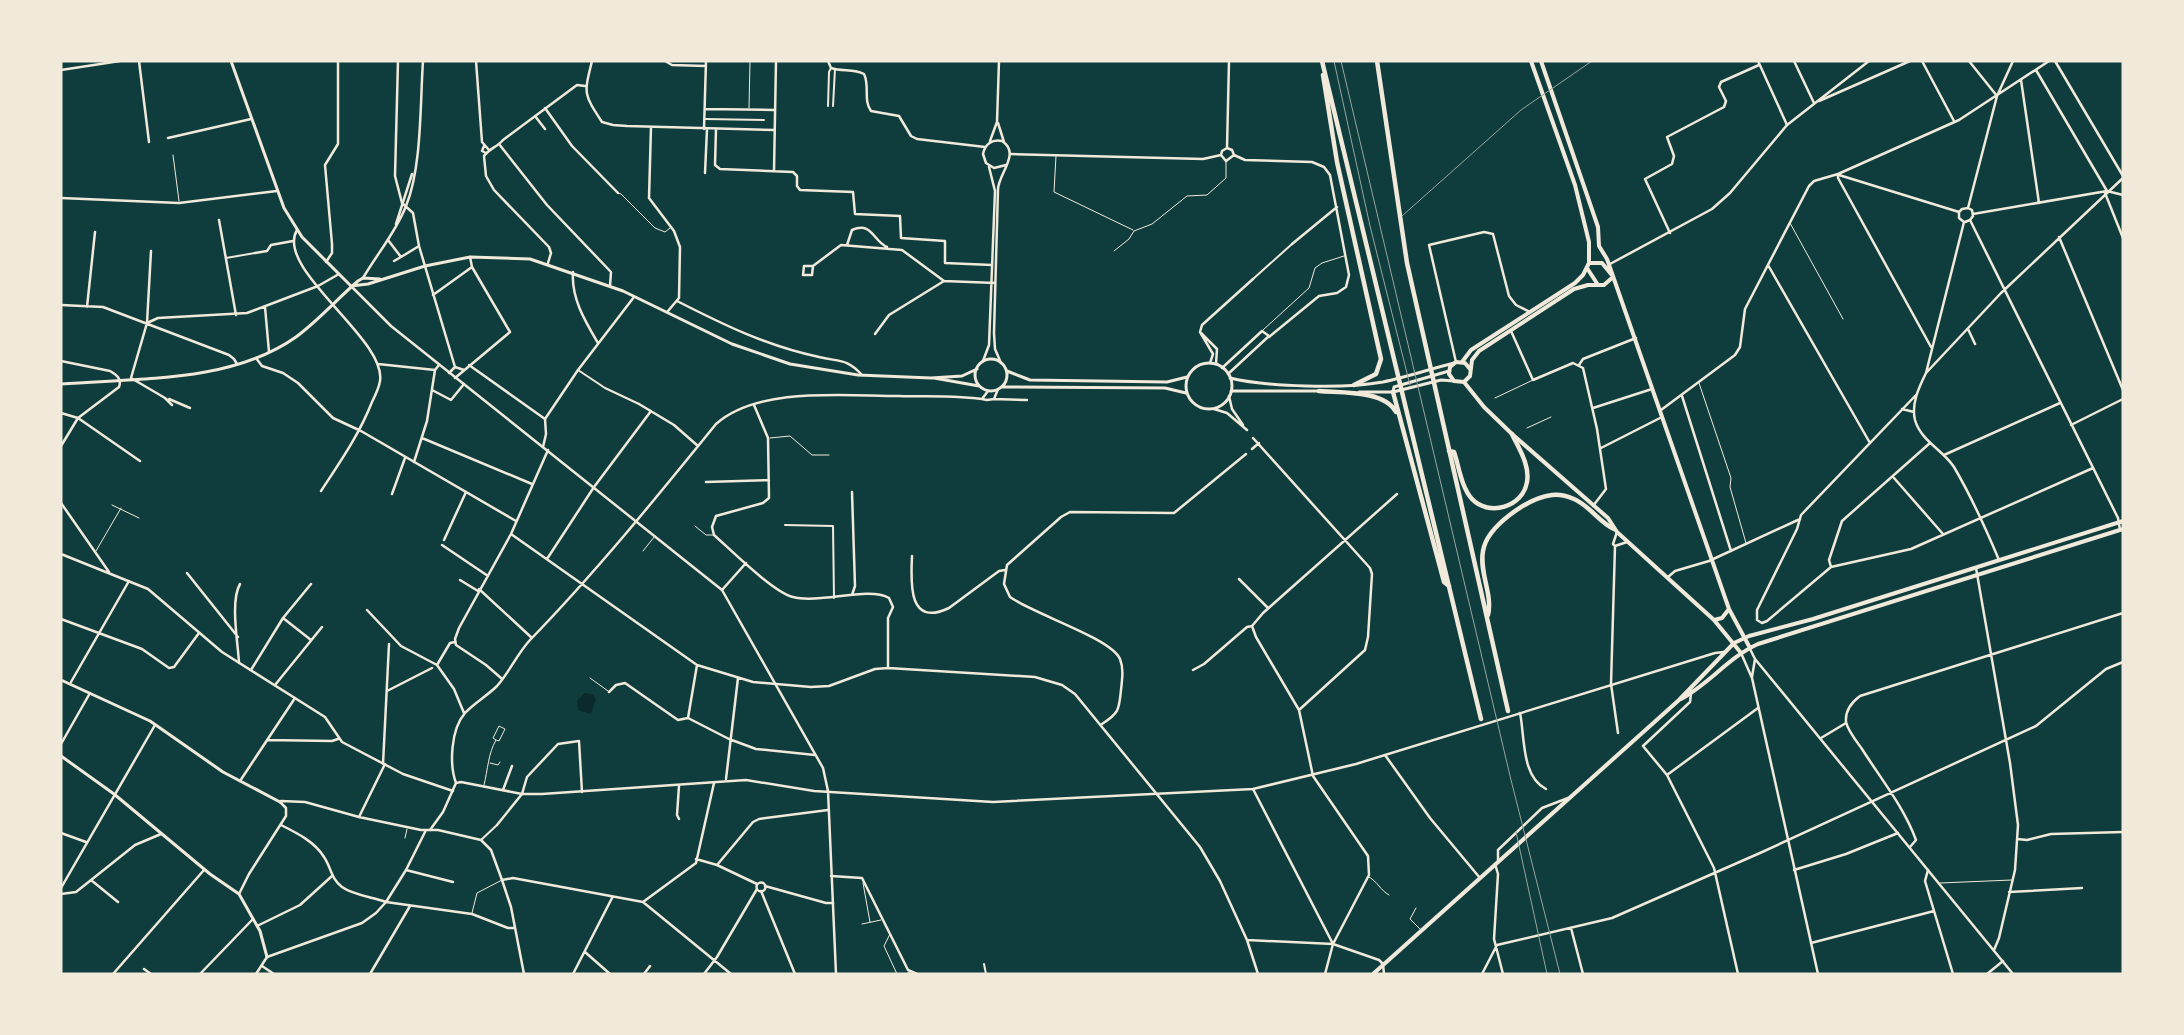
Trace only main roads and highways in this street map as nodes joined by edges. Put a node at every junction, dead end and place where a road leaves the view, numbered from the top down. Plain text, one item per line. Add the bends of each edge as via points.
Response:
1 (231, 61) edge
2 (1322, 61) edge
3 (1377, 61) edge
4 (1531, 61) edge
5 (1540, 61) edge
6 (1588, 265) junction
7 (1613, 277) junction
8 (384, 279) junction
9 (1598, 284) junction
10 (351, 286) junction
11 (1462, 362) junction
12 (1456, 363) junction
13 (976, 369) junction
14 (1470, 370) junction
15 (1007, 371) junction
16 (1449, 371) junction
17 (1229, 376) junction
18 (1187, 377) junction
19 (931, 378) junction
20 (1454, 381) junction
21 (1464, 382) junction
22 (61, 384) edge
23 (1354, 385) junction
24 (980, 386) junction
25 (1000, 388) junction
26 (1231, 390) junction
27 (1319, 391) junction
28 (1392, 392) junction
29 (1186, 393) junction
30 (1398, 415) junction
31 (1512, 434) junction
32 (1449, 451) junction
33 (2121, 521) edge
34 (2122, 529) edge
35 (1616, 531) junction
36 (1449, 586) junction
37 (1730, 609) junction
38 (1488, 617) junction
39 (1714, 620) junction
40 (1744, 638) junction
41 (1734, 643) junction
42 (1750, 648) junction
43 (1741, 653) junction
44 (61, 680) edge
45 (1679, 700) junction
46 (1508, 711) dead end
47 (1481, 719) dead end
48 (61, 756) edge
49 (280, 802) road end
50 (267, 956) road end
51 (1373, 974) edge

1 - 10 main road via 277,191 297,230
2 - 23 highway via 1325,101 1337,162 1381,359 1376,374
2 - 36 highway
3 - 32 highway via 1401,228
4 - 6 main road via 1575,185 1589,242
5 - 7 main road via 1598,227 1600,250
6 - 7 main road via 1602,263
6 - 9 main road
6 - 11 main road via 1577,281 1471,350
7 - 9 main road via 1606,284
7 - 37 main road
8 - 10 main road
8 - 10 main road via 363,278
8 - 19 main road via 470,257 500,256 548,264 635,296 732,344 769,357 815,369
9 - 14 main road via 1574,289 1510,330 1479,351
10 - 22 main road via 312,325 256,358 197,374
11 - 12 main road
11 - 14 main road
12 - 16 main road
12 - 23 main road via 1382,382
13 - 15 main road via 983,361 992,359
13 - 19 main road via 962,376
13 - 24 main road
14 - 21 main road via 1469,378
15 - 18 main road via 1030,380 1167,382
15 - 25 main road via 1006,381
16 - 20 main road
16 - 28 main road via 1394,387
17 - 18 main road via 1222,368 1210,363 1196,367
17 - 23 main road via 1250,382
17 - 26 main road
18 - 29 main road
19 - 24 main road
20 - 21 main road
20 - 28 main road via 1441,380
21 - 31 main road
24 - 25 main road via 988,390
25 - 29 main road via 1165,388
26 - 27 main road
26 - 29 main road via 1223,404 1214,409 1195,405
27 - 28 main road
27 - 30 highway via 1378,397 1391,404
28 - 30 highway
30 - 36 highway via 1444,582
31 - 32 highway via 1524,457 1527,482 1516,501 1506,506 1484,506 1473,500 1466,490 1454,452
31 - 35 main road via 1594,506
32 - 38 highway
33 - 40 main road via 1813,620
34 - 42 main road
35 - 38 highway via 1576,500 1562,495 1551,495 1510,515 1491,531 1483,551 1482,568 1491,606
35 - 39 main road
36 - 47 highway
37 - 39 main road via 1722,618
37 - 40 main road
38 - 46 highway
39 - 41 main road
40 - 41 main road
40 - 42 main road
41 - 43 main road
41 - 45 main road
42 - 43 main road
43 - 45 main road
44 - 49 main road via 71,682 155,725 197,755
45 - 51 main road
48 - 50 main road via 239,894 258,926

